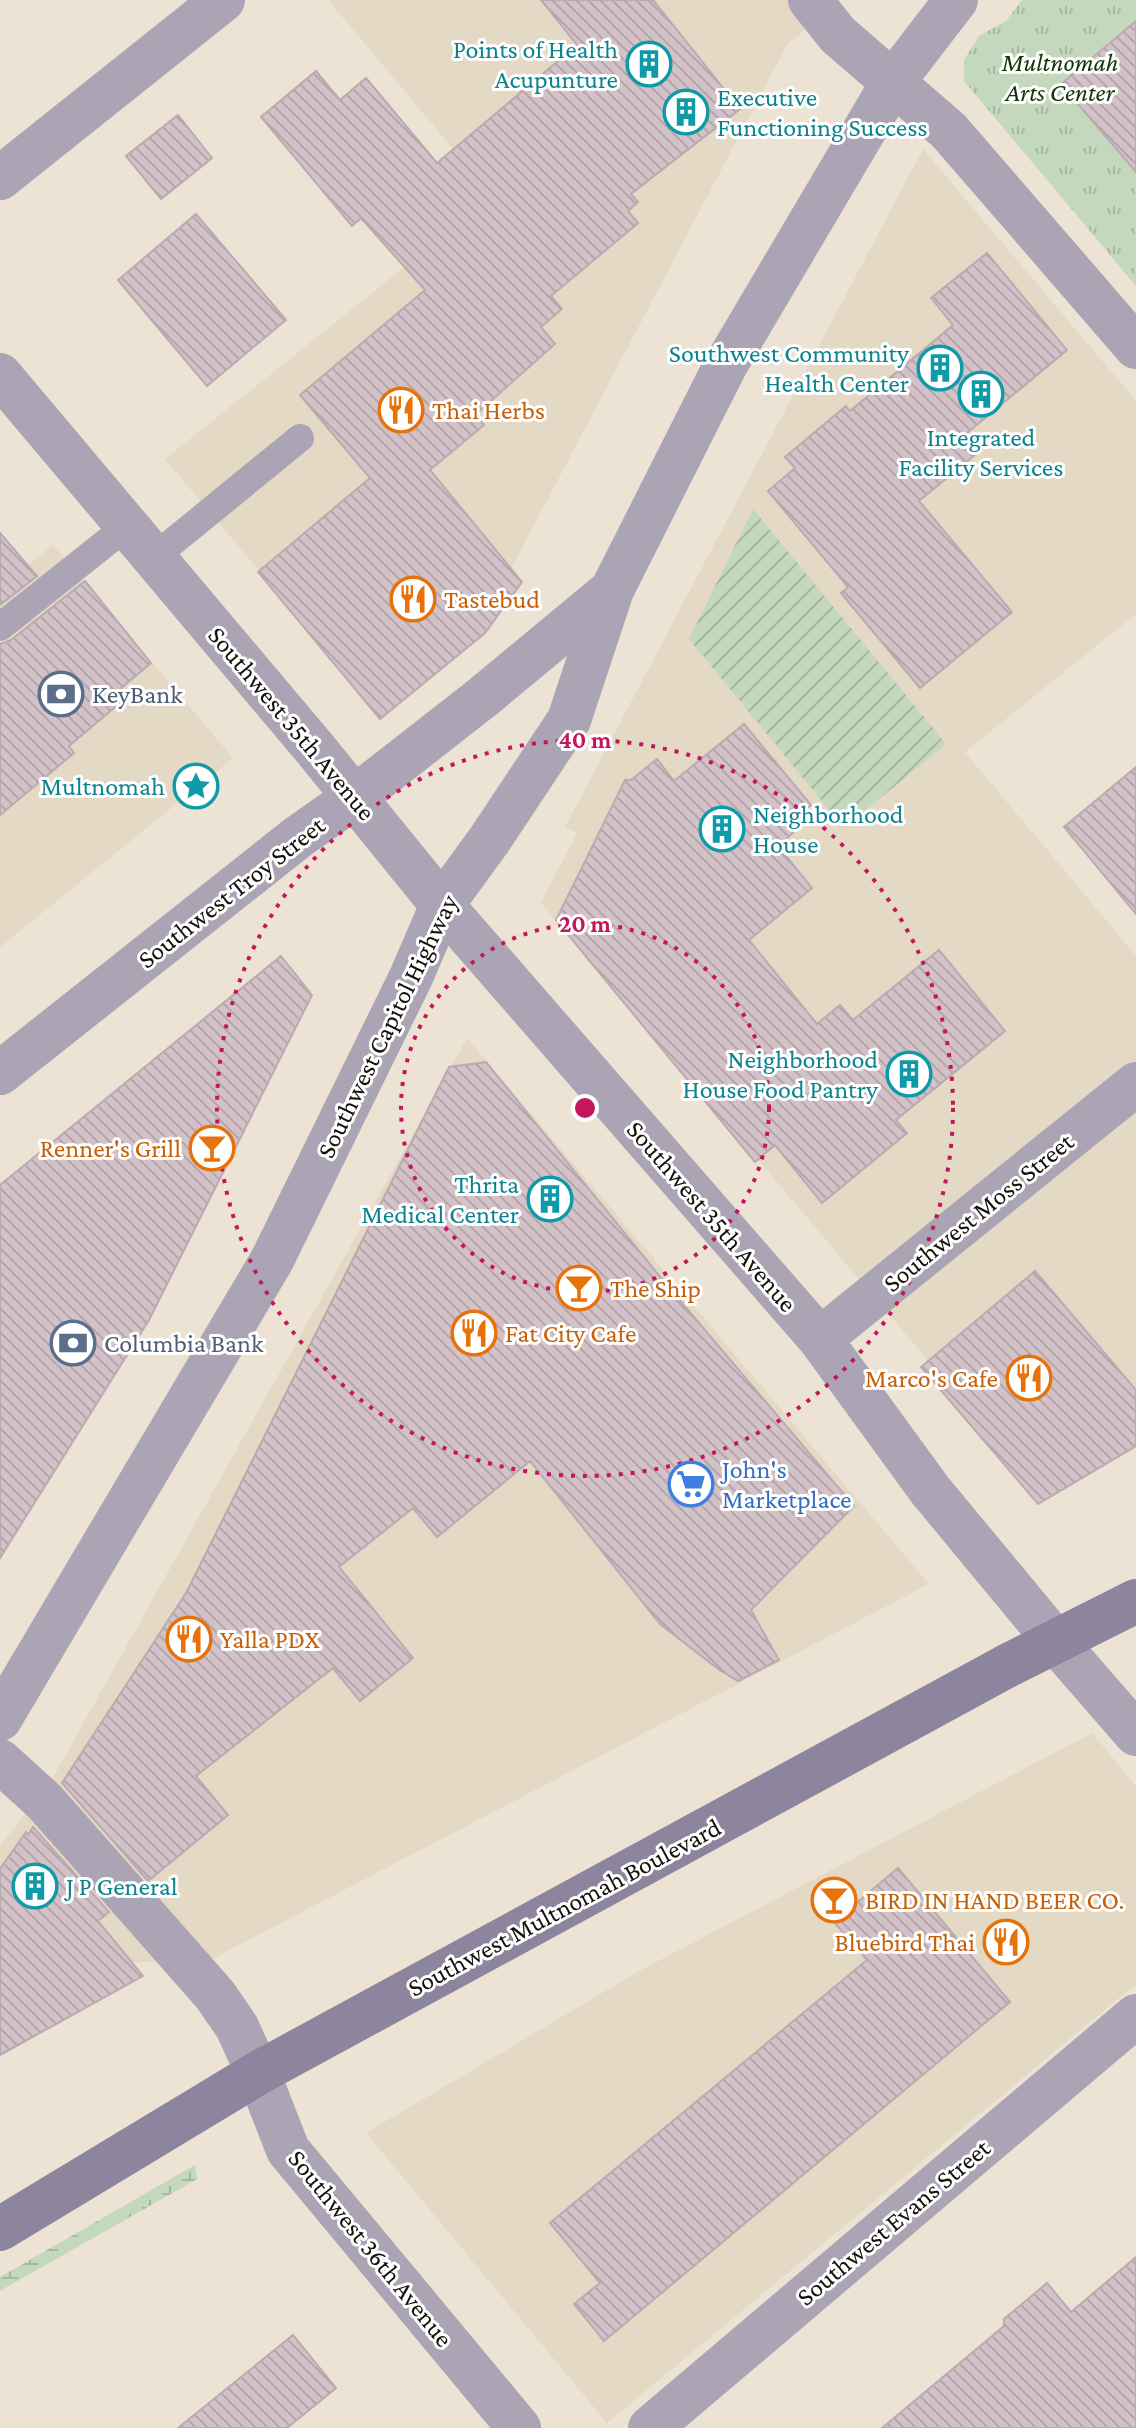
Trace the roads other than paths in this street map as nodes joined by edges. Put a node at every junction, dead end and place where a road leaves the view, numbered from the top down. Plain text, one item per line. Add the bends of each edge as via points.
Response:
1 (223, 0) edge
2 (810, 0) edge
3 (956, 0) edge
4 (893, 82) junction
5 (0, 178) edge
6 (1136, 347) edge
7 (0, 375) edge
8 (300, 438) dead end
9 (140, 542) junction
10 (612, 590) junction
11 (0, 627) edge
12 (355, 797) junction
13 (442, 905) junction
14 (0, 1073) edge
15 (1136, 1084) edge
16 (820, 1339) junction
17 (1136, 1601) edge
18 (1056, 1642) junction
19 (0, 1719) edge
20 (1136, 1734) edge
21 (0, 1761) edge
22 (1136, 2016) edge
23 (258, 2073) junction
24 (0, 2229) edge
25 (519, 2428) edge
26 (650, 2428) edge

1 - 5 street
2 - 4 street via 838,35
3 - 4 street, Southwest Capitol Highway
4 - 6 street via 949,131
4 - 10 street, Southwest Capitol Highway via 725,366
7 - 9 street, Southwest 35th Avenue
8 - 9 lane
9 - 11 lane
9 - 12 street, Southwest 35th Avenue
10 - 12 street, Southwest Troy Street
10 - 13 street, Southwest Capitol Highway via 569,720
12 - 13 street, Southwest 35th Avenue
12 - 14 street, Southwest Troy Street
13 - 16 street, Southwest 35th Avenue
13 - 19 street, Southwest Capitol Highway via 272,1260
15 - 16 street, Southwest Moss Street
16 - 18 street, Southwest 35th Avenue via 930,1490
17 - 18 main road, Southwest Multnomah Boulevard
18 - 20 street, Southwest 35th Avenue
18 - 23 main road, Southwest Multnomah Boulevard
21 - 23 street, Southwest 36th Avenue via 45,1802 215,1995
22 - 26 street, Southwest Evans Street
23 - 24 main road, Southwest Multnomah Boulevard
23 - 25 street, Southwest 36th Avenue via 288,2150

